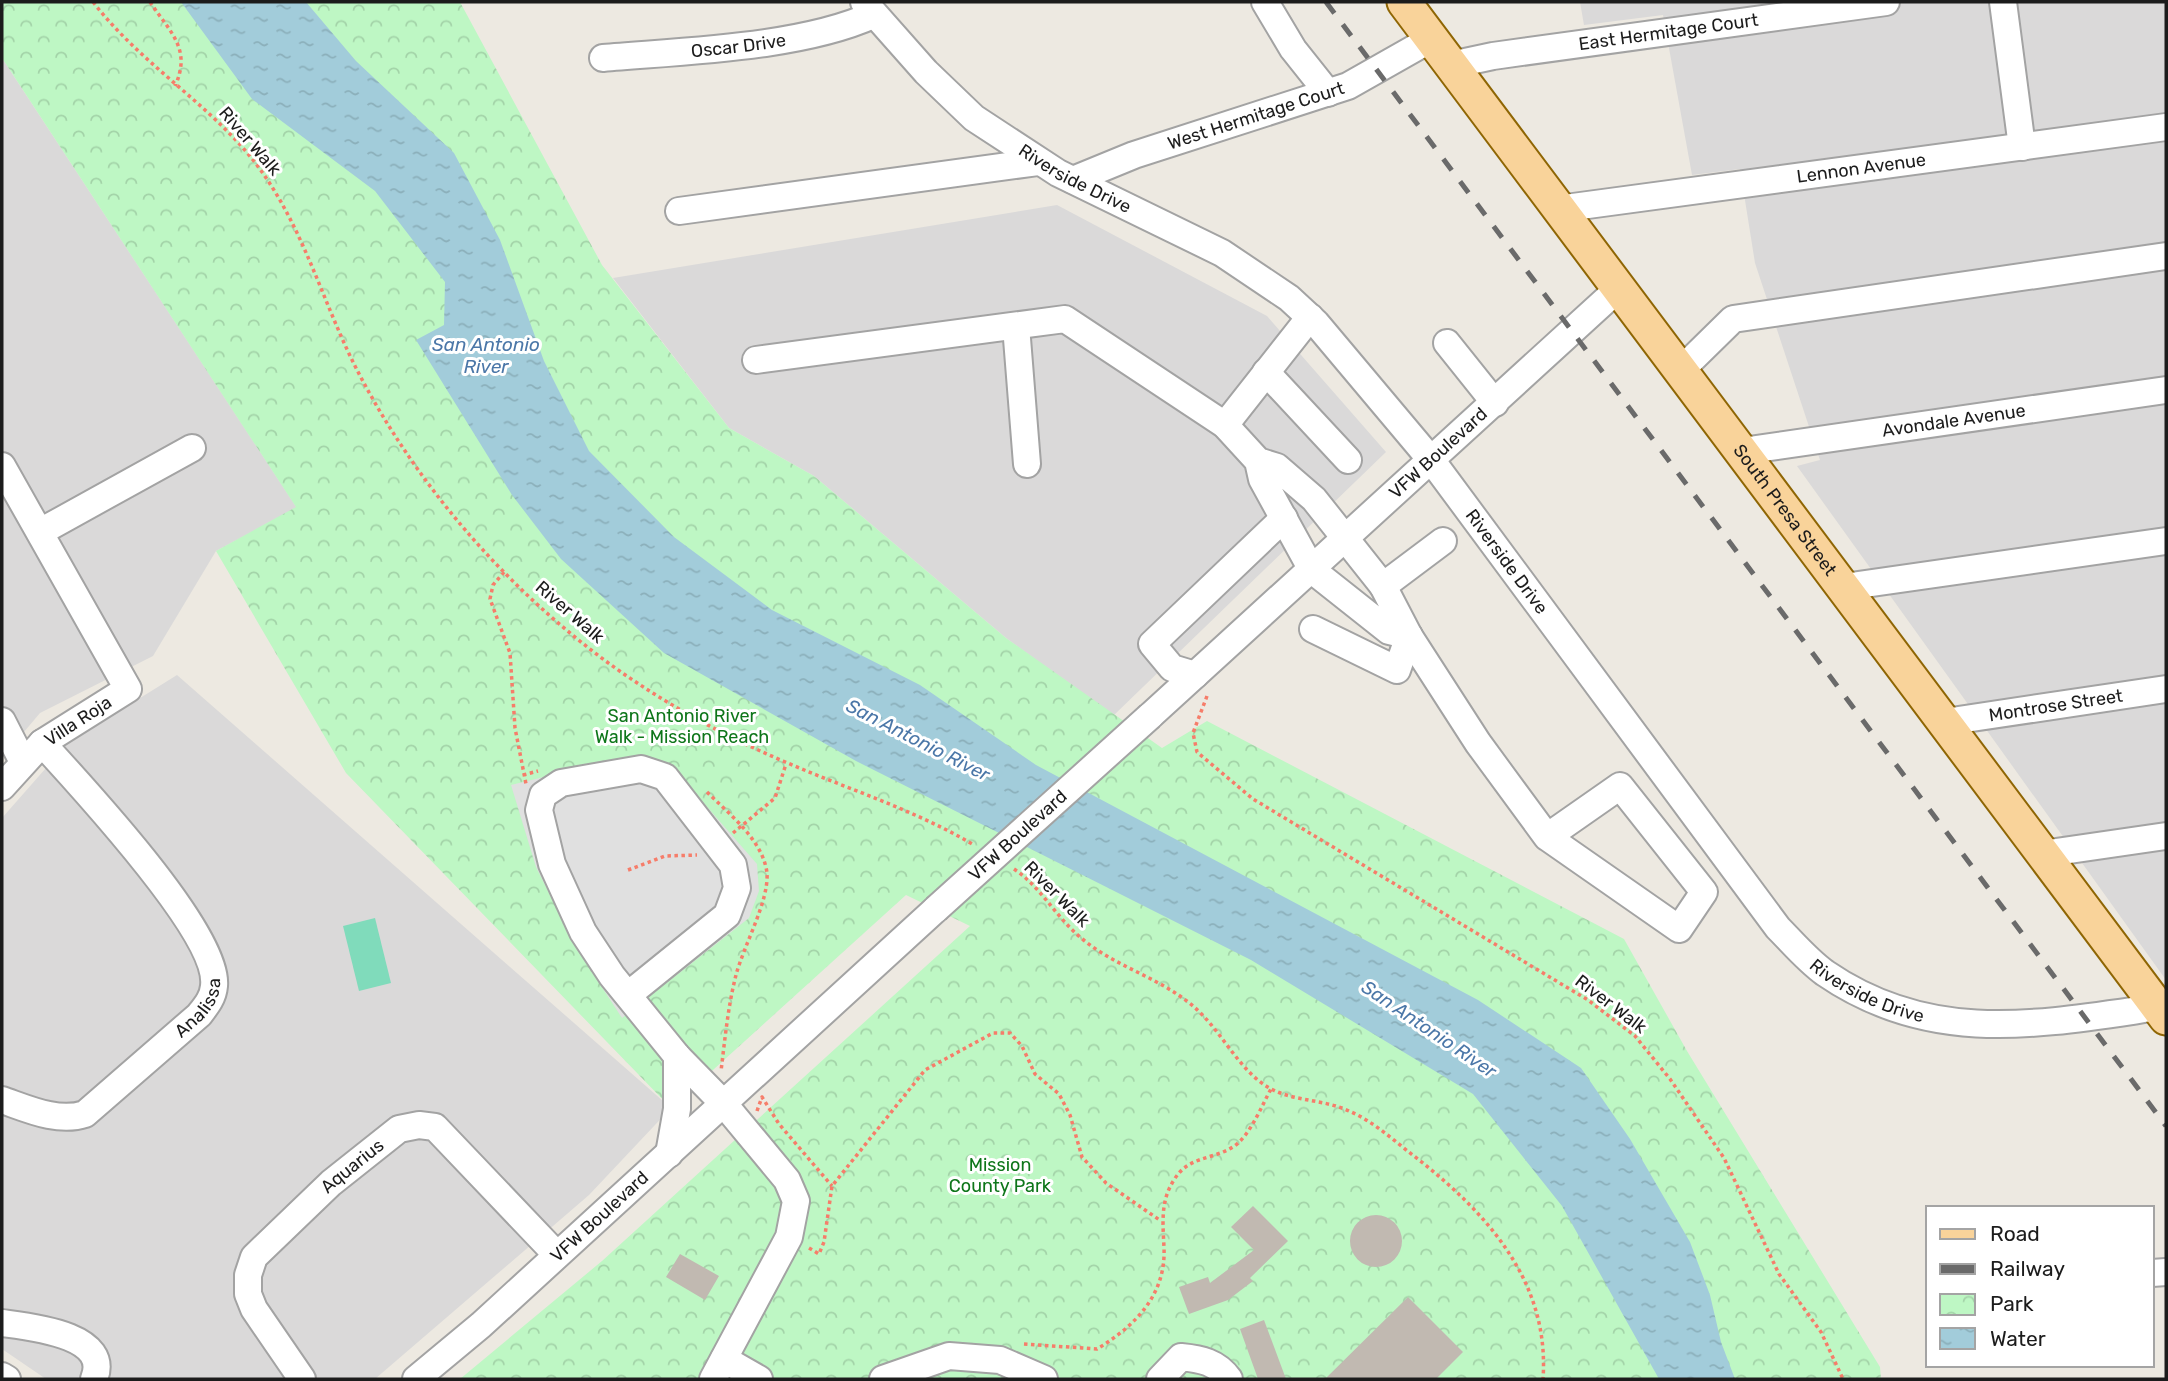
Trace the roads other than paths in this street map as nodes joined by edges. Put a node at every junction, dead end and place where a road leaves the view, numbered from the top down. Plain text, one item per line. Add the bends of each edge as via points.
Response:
1 (1265, 2) edge
2 (1404, 2) edge
3 (1886, 2) edge
4 (2003, 2) edge
5 (868, 8) edge
6 (1431, 39) junction
7 (603, 58) dead end
8 (1451, 65) junction
9 (1328, 93) junction
10 (2166, 127) edge
11 (2022, 147) junction
12 (1038, 162) junction
13 (1073, 180) junction
14 (1558, 209) junction
15 (679, 211) dead end
16 (2166, 256) edge
17 (1619, 288) junction
18 (1310, 317) junction
19 (1016, 326) junction
20 (1447, 343) dead end
21 (755, 360) dead end
22 (1681, 370) junction
23 (1266, 372) junction
24 (2166, 390) edge
25 (1495, 403) junction
26 (1224, 425) junction
27 (192, 448) dead end
28 (1742, 451) junction
29 (1348, 460) dead end
30 (1432, 461) junction
31 (1027, 464) dead end
32 (2, 466) edge
33 (1284, 500) junction
34 (40, 532) junction
35 (1346, 539) junction
36 (1443, 541) dead end
37 (2166, 541) edge
38 (1312, 569) junction
39 (1844, 587) junction
40 (1386, 591) junction
41 (1368, 615) junction
42 (1313, 629) dead end
43 (1409, 636) junction
44 (1195, 675) junction
45 (2166, 689) edge
46 (2, 721) edge
47 (1945, 722) junction
48 (32, 753) junction
49 (2, 787) edge
50 (2166, 836) edge
51 (1547, 837) junction
52 (2042, 854) junction
53 (628, 995) junction
54 (2164, 1010) edge
55 (677, 1056) junction
56 (2, 1100) edge
57 (724, 1104) junction
58 (669, 1154) junction
59 (556, 1255) junction
60 (2, 1323) edge
61 (718, 1369) edge
62 (2, 1376) edge
63 (7, 1379) edge
64 (94, 1379) edge
65 (303, 1379) edge
66 (416, 1379) edge
67 (758, 1379) edge
68 (883, 1379) edge
69 (1044, 1379) edge
70 (1160, 1379) edge
71 (1229, 1379) edge

1 - 9 street via 1293,49
2 - 6 main road, South Presa Street
3 - 8 street, East Hermitage Court
4 - 11 street
5 - 7 street, Oscar Drive via 843,29 701,50
5 - 12 street, Riverside Drive via 974,118
6 - 8 main road, South Presa Street
6 - 9 street, West Hermitage Court via 1378,71
8 - 14 main road, South Presa Street
9 - 13 street, West Hermitage Court via 1134,155
10 - 11 street, Lennon Avenue
11 - 14 street, Lennon Avenue
12 - 13 street, Riverside Drive
12 - 15 street
13 - 18 street, Riverside Drive via 1222,253
14 - 17 main road, South Presa Street
16 - 22 street via 1732,319
17 - 22 main road, South Presa Street
17 - 25 street, VFW Boulevard
18 - 23 street
18 - 30 street, Riverside Drive
19 - 21 street
19 - 26 street via 1065,319
19 - 31 street
20 - 25 street
22 - 28 main road, South Presa Street
23 - 26 street
23 - 29 street
24 - 28 street, Avondale Avenue
25 - 30 street, VFW Boulevard
26 - 33 street via 1258,461 1277,467
27 - 34 street
28 - 39 main road, South Presa Street
30 - 35 street, VFW Boulevard
30 - 54 street, Riverside Drive via 1778,928 1825,973 1889,1007 1986,1025 2048,1024
32 - 34 street
33 - 35 street via 1314,499
33 - 38 street
33 - 44 street via 1152,644 1172,668
34 - 48 street, Villa Roja via 128,689
35 - 38 street, VFW Boulevard
35 - 40 street
36 - 40 street
37 - 39 street
38 - 41 street
38 - 44 street, VFW Boulevard
39 - 47 main road, South Presa Street
40 - 41 street
40 - 43 street
41 - 43 street via 1388,631
42 - 43 street via 1397,670
43 - 51 street via 1478,743
44 - 57 street, VFW Boulevard, bridge
45 - 47 street, Montrose Street
46 - 48 street, Analissa
47 - 52 main road, South Presa Street
48 - 49 street, Villa Roja
48 - 56 street, Analissa via 100,806 194,929 212,967 214,985 199,1014 85,1114 54,1117
50 - 52 street
51 - 51 street via 1620,786 1704,892 1679,929
52 - 54 main road, South Presa Street
53 - 53 street via 583,932 552,864 539,810 543,795 561,783 640,769 665,777 733,865 737,888 727,915
53 - 55 street
55 - 57 street
55 - 58 street via 677,1108
57 - 58 street, VFW Boulevard
57 - 61 street via 793,1191 796,1213 789,1237
58 - 59 street, VFW Boulevard
59 - 65 street, Aquarius via 435,1127 399,1129 331,1183 254,1257 248,1294 254,1309
59 - 66 street, VFW Boulevard
60 - 64 street via 74,1339 91,1349 99,1367
61 - 67 street
62 - 63 street
68 - 69 street via 949,1356 1000,1360
70 - 71 street via 1181,1357 1202,1359 1223,1370

